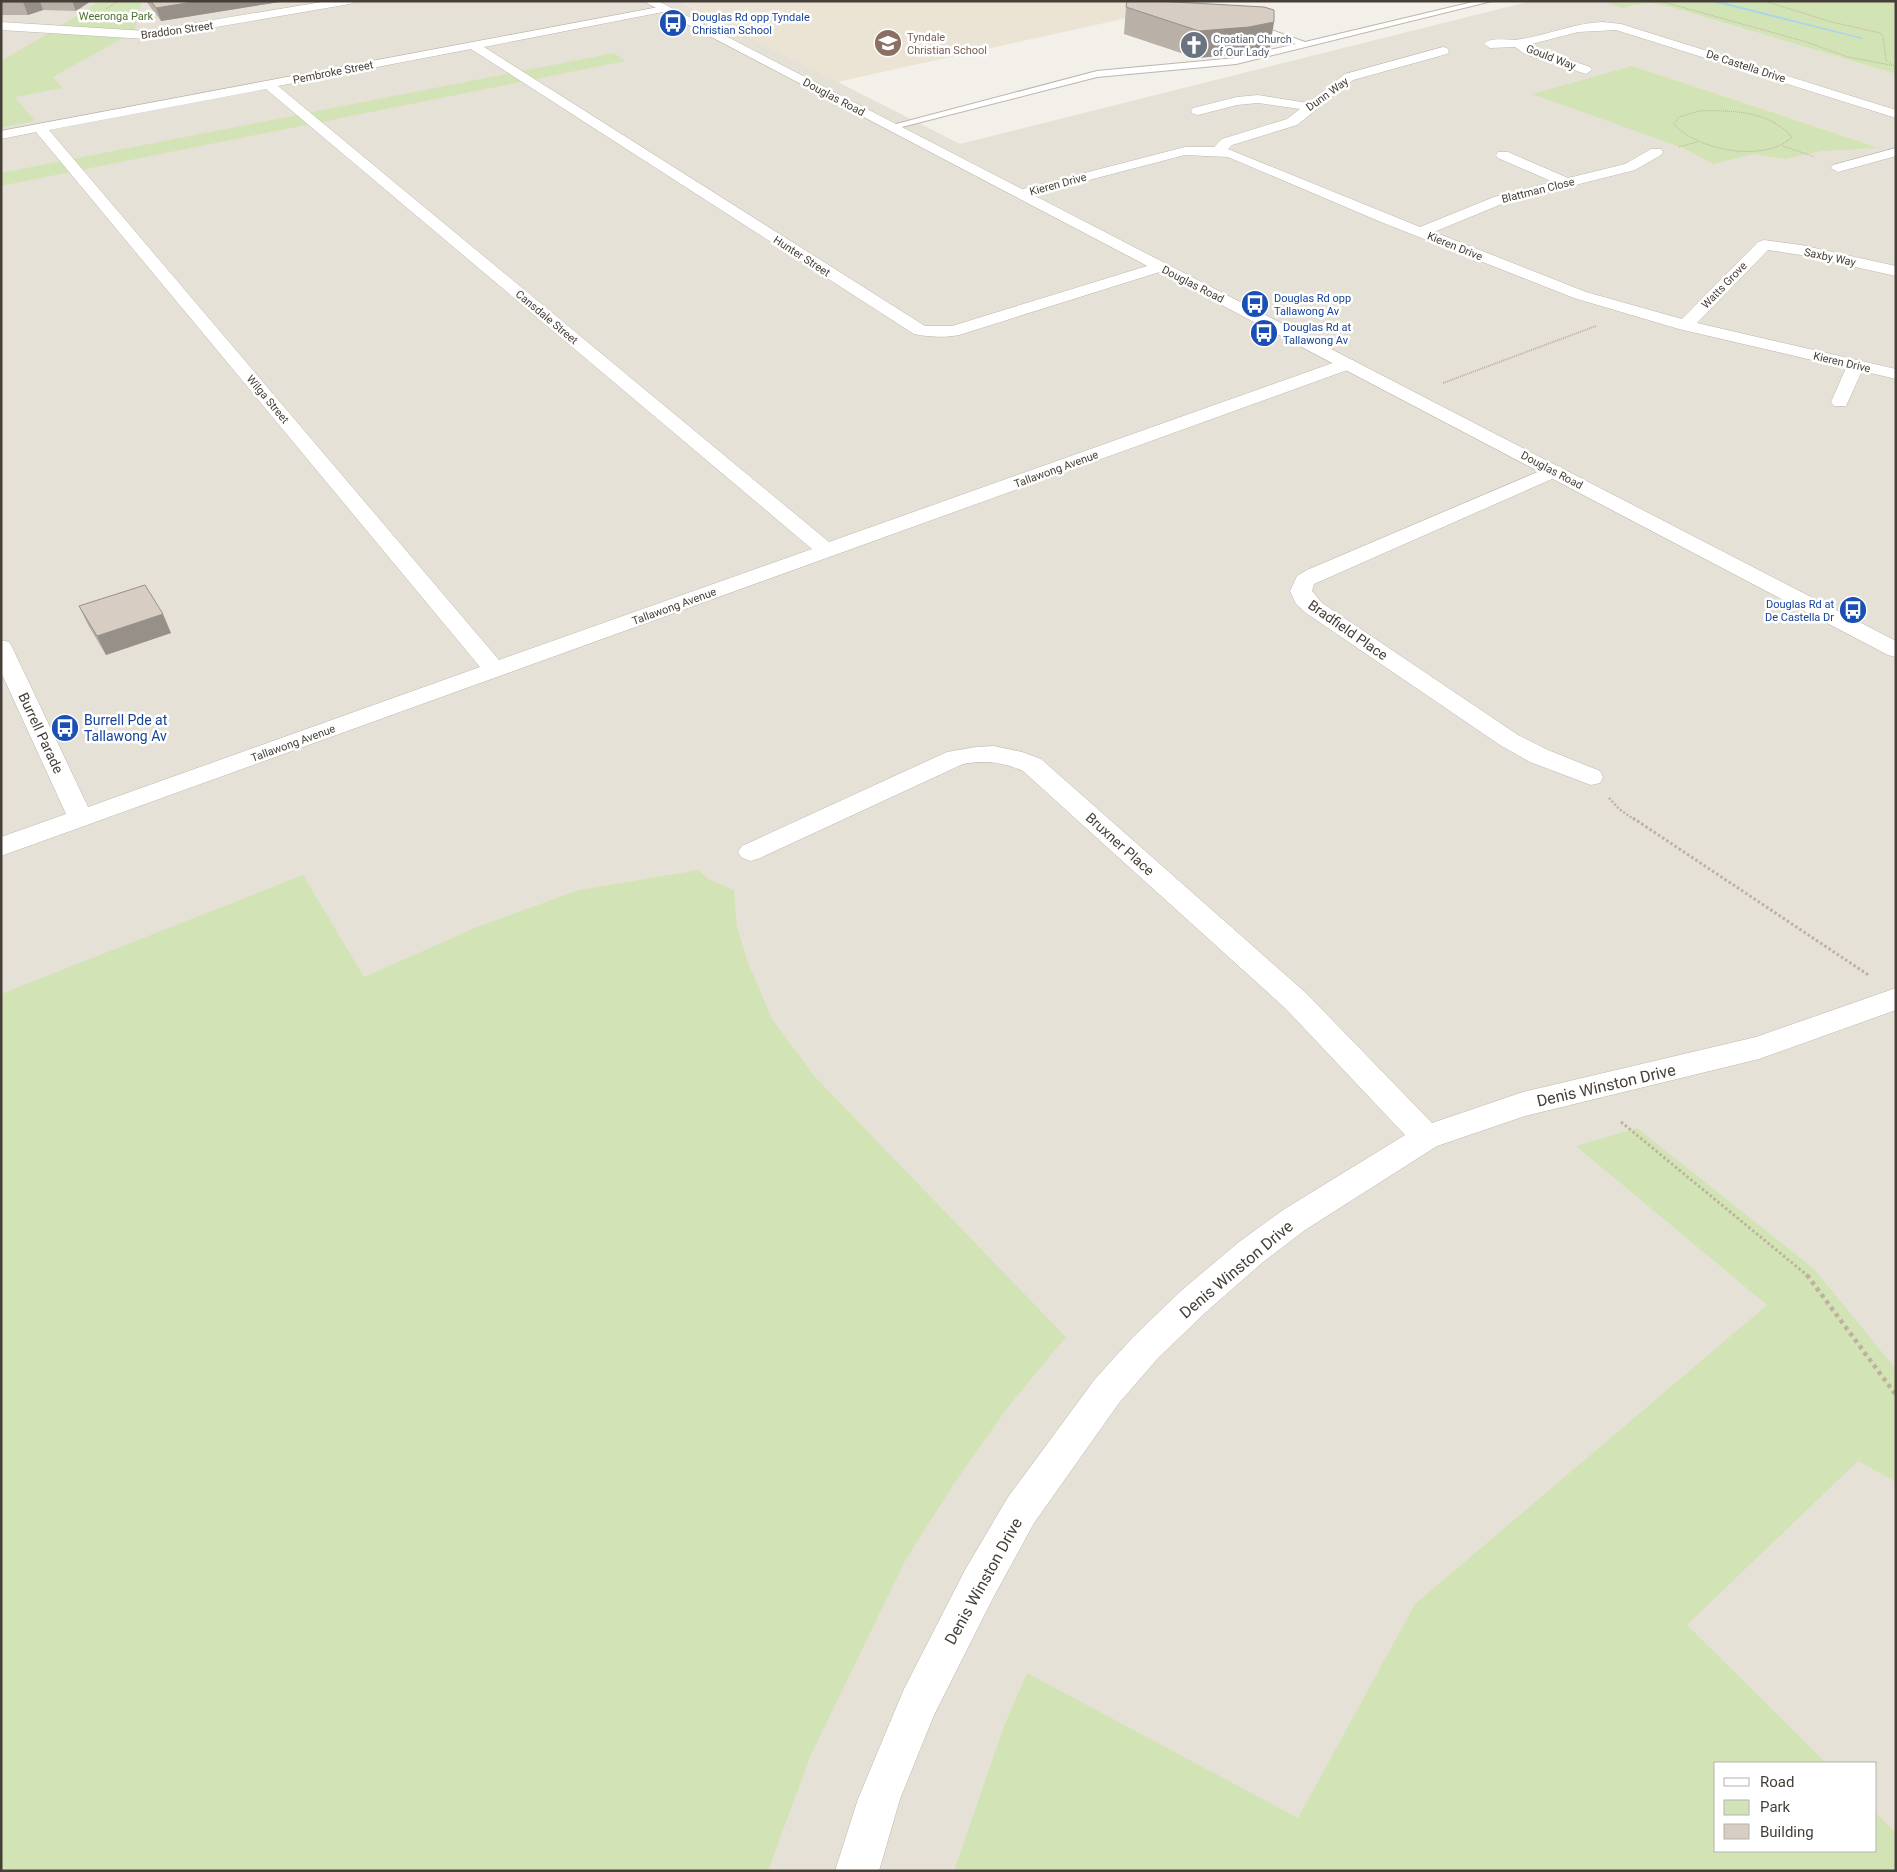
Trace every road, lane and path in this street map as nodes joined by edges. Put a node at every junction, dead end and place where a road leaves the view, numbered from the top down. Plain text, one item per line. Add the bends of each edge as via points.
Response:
1 (350, 1) edge
2 (649, 1) edge
3 (1488, 1) edge
4 (1660, 1) edge
5 (1764, 1) edge
6 (664, 9) junction
7 (1241, 22) edge
8 (1, 26) edge
9 (1517, 43) junction
10 (1490, 44) dead end
11 (1304, 45) junction
12 (474, 46) junction
13 (1443, 51) dead end
14 (1896, 66) edge
15 (1586, 70) dead end
16 (268, 84) junction
17 (1309, 106) junction
18 (1198, 111) dead end
19 (1896, 114) edge
20 (890, 127) junction
21 (40, 128) junction
22 (1, 135) edge
23 (1782, 146) junction
24 (1218, 150) junction
25 (1656, 152) dead end
26 (1896, 152) edge
27 (1503, 155) dead end
28 (1817, 158) dead end
29 (1838, 168) dead end
30 (1567, 183) junction
31 (1020, 194) junction
32 (1421, 232) junction
33 (1764, 245) joint
34 (1160, 267) junction
35 (1896, 271) edge
36 (1604, 322) dead end
37 (1685, 325) junction
38 (1347, 364) junction
39 (1856, 365) junction
40 (1896, 374) edge
41 (1437, 386) dead end
42 (1840, 402) dead end
43 (1554, 472) junction
44 (827, 551) junction
45 (1, 647) edge
46 (1896, 650) edge
47 (496, 671) junction
48 (1591, 777) joint
49 (81, 819) junction
50 (1, 847) edge
51 (751, 852) dead end
52 (1871, 976) dead end
53 (1896, 999) edge
54 (1621, 1122) dead end
55 (1426, 1137) junction
56 (1896, 1396) edge
57 (857, 1871) edge

1 - 8 street, Braddon Street via 146,35
2 - 6 street, Douglas Road
3 - 11 lane
4 - 14 path via 1848,57
5 - 14 path via 1880,33 1887,61
6 - 12 street, Pembroke Street
6 - 20 street, Douglas Road
7 - 11 lane
9 - 10 street
9 - 15 street, Gould Way via 1529,51
9 - 19 street, De Castella Drive via 1592,19
11 - 20 lane via 1236,61 1097,74
12 - 16 street, Pembroke Street
12 - 34 street, Hunter Street via 920,330 952,331
13 - 17 street, Dunn Way via 1349,77
16 - 21 street, Pembroke Street
16 - 44 street, Cansdale Street
17 - 18 street via 1258,99
17 - 24 street, Dunn Way via 1292,122 1227,142
20 - 31 street, Douglas Road
21 - 22 street, Pembroke Street
21 - 47 street, Wilga Street
23 - 23 path via 1792,137 1788,131 1751,115 1699,111 1679,117 1674,124 1688,138 1710,145 1751,150
23 - 28 path
24 - 31 street, Kieren Drive via 1185,151
24 - 32 street, Kieren Drive
25 - 30 street, Blattman Close via 1630,167
26 - 29 street
27 - 30 street
30 - 32 street, Blattman Close via 1499,200
31 - 34 street, Douglas Road
32 - 37 street, Kieren Drive via 1580,295
33 - 35 street, Saxby Way
33 - 37 street, Watts Grove
34 - 38 street, Douglas Road
36 - 41 path
37 - 39 street, Kieren Drive
38 - 43 street, Douglas Road
38 - 44 street, Tallawong Avenue
39 - 40 street, Kieren Drive
39 - 42 street
43 - 46 street, Douglas Road
43 - 48 street, Bradfield Place via 1315,575 1305,581 1301,591 1314,608 1508,740
44 - 47 street, Tallawong Avenue
45 - 49 street, Burrell Parade
47 - 49 street, Tallawong Avenue
48 - 52 path via 1619,809
49 - 50 street, Tallawong Avenue
51 - 55 street, Bruxner Place via 956,758 989,752 1019,758 1032,765 1296,1001
53 - 55 street, Denis Winston Drive via 1759,1048 1523,1104
54 - 56 path via 1811,1278
55 - 57 street, Denis Winston Drive via 1294,1220 1251,1252 1146,1347 1107,1391 1021,1510 979,1584 918,1703 878,1799

